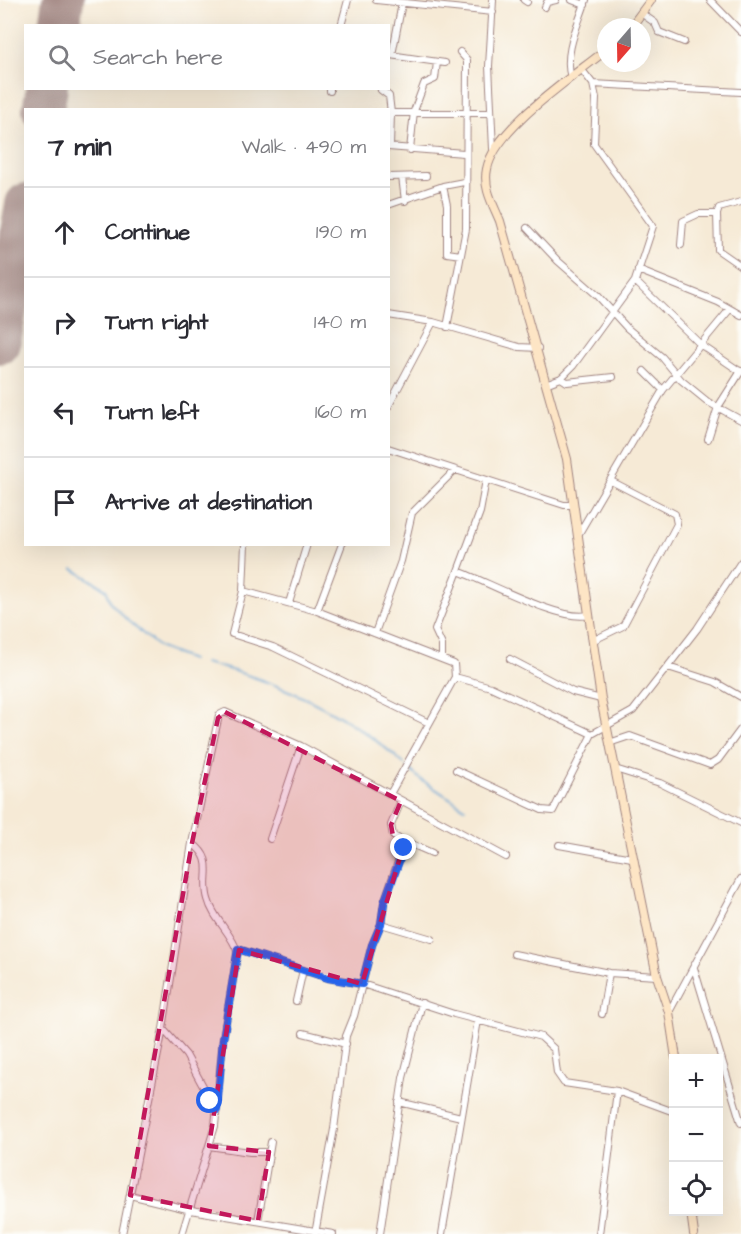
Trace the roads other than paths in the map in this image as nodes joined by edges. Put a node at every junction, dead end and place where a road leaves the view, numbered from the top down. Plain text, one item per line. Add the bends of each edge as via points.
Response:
1 (348, 0) edge
2 (376, 0) edge
3 (494, 0) edge
4 (556, 0) edge
5 (572, 0) edge
6 (651, 0) edge
7 (710, 0) edge
8 (586, 2) edge
9 (402, 3) junction
10 (545, 7) dead end
11 (494, 12) junction
12 (641, 13) junction
13 (637, 18) edge
14 (342, 24) edge
15 (741, 33) edge
16 (684, 42) dead end
17 (460, 52) dead end
18 (597, 58) edge
19 (437, 62) junction
20 (445, 63) dead end
21 (582, 70) junction
22 (571, 78) junction
23 (593, 84) junction
24 (381, 90) dead end
25 (740, 95) edge
26 (389, 108) edge
27 (414, 111) junction
28 (465, 112) junction
29 (491, 113) junction
30 (390, 114) edge
31 (390, 147) edge
32 (493, 149) junction
33 (410, 150) junction
34 (464, 153) junction
35 (426, 176) dead end
36 (390, 177) edge
37 (402, 177) junction
38 (464, 182) junction
39 (443, 186) junction
40 (405, 201) junction
41 (741, 202) edge
42 (390, 205) edge
43 (717, 214) junction
44 (527, 228) dead end
45 (681, 245) dead end
46 (461, 255) junction
47 (741, 266) edge
48 (638, 270) junction
49 (650, 274) junction
50 (635, 281) junction
51 (644, 288) junction
52 (730, 309) junction
53 (612, 311) junction
54 (390, 315) edge
55 (741, 315) edge
56 (434, 322) junction
57 (447, 327) junction
58 (701, 345) junction
59 (538, 348) junction
60 (644, 371) dead end
61 (741, 372) edge
62 (677, 375) junction
63 (613, 377) dead end
64 (561, 378) junction
65 (548, 383) junction
66 (663, 390) junction
67 (390, 404) edge
68 (717, 407) junction
69 (741, 420) edge
70 (708, 439) dead end
71 (390, 449) edge
72 (455, 470) junction
73 (486, 480) junction
74 (611, 481) junction
75 (573, 505) junction
76 (576, 538) junction
77 (245, 546) edge
78 (306, 546) edge
79 (341, 546) edge
80 (741, 562) edge
81 (458, 571) junction
82 (243, 591) junction
83 (289, 603) junction
84 (316, 612) junction
85 (588, 615) junction
86 (375, 633) junction
87 (592, 641) junction
88 (442, 658) junction
89 (510, 659) dead end
90 (668, 667) junction
91 (455, 677) junction
92 (741, 696) edge
93 (601, 699) junction
94 (429, 723) junction
95 (606, 726) junction
96 (741, 729) edge
97 (592, 734) junction
98 (609, 742) junction
99 (301, 746) junction
100 (615, 769) junction
101 (456, 770) dead end
102 (390, 794) junction
103 (401, 801) junction
104 (741, 823) edge
105 (270, 839) dead end
106 (405, 841) junction
107 (192, 843) junction
108 (559, 845) dead end
109 (432, 853) dead end
110 (506, 857) dead end
111 (632, 858) junction
112 (741, 879) edge
113 (381, 924) junction
114 (432, 939) dead end
115 (238, 954) junction
116 (514, 954) dead end
117 (694, 968) junction
118 (303, 970) junction
119 (609, 973) junction
120 (657, 976) junction
121 (362, 984) junction
122 (296, 1001) dead end
123 (422, 1004) junction
124 (669, 1012) junction
125 (603, 1014) dead end
126 (478, 1020) junction
127 (163, 1029) junction
128 (303, 1033) dead end
129 (346, 1044) junction
130 (675, 1054) edge
131 (617, 1091) junction
132 (399, 1102) junction
133 (217, 1110) junction
134 (669, 1110) edge
135 (461, 1118) junction
136 (741, 1123) edge
137 (271, 1142) dead end
138 (209, 1146) junction
139 (269, 1152) junction
140 (130, 1195) junction
141 (190, 1209) junction
142 (692, 1216) edge
143 (258, 1221) junction
144 (316, 1233) edge
145 (122, 1234) edge
146 (182, 1234) edge
147 (333, 1234) edge
148 (380, 1234) edge
149 (442, 1234) edge
150 (599, 1234) edge
151 (694, 1234) edge

1 - 14 street
2 - 9 street
3 - 11 street
4 - 10 street via 547,2
5 - 8 street
6 - 12 main road
7 - 15 street
8 - 22 street via 570,52
9 - 11 street
9 - 19 street via 391,55
11 - 29 street via 489,66
12 - 13 main road
12 - 16 street via 655,23 659,32
17 - 28 street via 466,60
18 - 21 main road
19 - 20 street
19 - 27 street via 435,79 424,84
21 - 22 main road
21 - 23 street
22 - 32 main road
23 - 25 street
23 - 48 street via 594,144 653,226
24 - 26 street via 388,96
27 - 28 street
27 - 30 street
27 - 33 street
28 - 29 street
28 - 34 street
29 - 32 street
31 - 33 street
32 - 59 main road via 487,190
33 - 34 street
34 - 38 street
35 - 37 street
36 - 37 street
37 - 40 street
38 - 39 street
38 - 46 street via 466,230
39 - 40 street
39 - 46 street via 447,253
40 - 42 street
41 - 43 street via 719,208
43 - 45 street via 698,214 683,221
43 - 47 street via 718,250
44 - 53 street
46 - 57 street
48 - 49 street
48 - 50 street
49 - 51 street
49 - 52 street
50 - 51 street
50 - 53 street
51 - 58 street
52 - 55 street
52 - 58 street
53 - 62 street
53 - 64 street
54 - 56 street
56 - 57 street
56 - 67 street
57 - 59 street via 519,347
58 - 61 street
58 - 62 street
59 - 65 main road
60 - 66 street
61 - 68 street
62 - 66 street
62 - 68 street
63 - 64 street via 567,382
64 - 65 street
65 - 75 main road via 567,459
66 - 74 street
68 - 69 street
68 - 70 street
71 - 72 street
72 - 73 street
72 - 86 street via 412,513 402,561
73 - 75 street
73 - 81 street via 480,512
74 - 76 street
74 - 87 street via 675,514 677,524 623,626
75 - 76 main road
76 - 85 main road
77 - 82 street
78 - 83 street
79 - 84 street
80 - 90 street
81 - 85 street via 543,607 578,617
81 - 88 street via 435,630 442,645
82 - 83 street
82 - 94 street via 232,634 273,647
83 - 84 street
84 - 86 street
85 - 87 main road
86 - 88 street
87 - 93 main road
88 - 91 street via 454,664
89 - 93 street via 573,692
90 - 92 street via 715,682
90 - 95 street via 633,711
91 - 94 street
91 - 97 street via 491,687
93 - 95 main road
94 - 102 street
95 - 97 street
95 - 98 main road
96 - 98 street via 710,765 630,736
97 - 101 street via 553,811 542,810
98 - 100 main road
99 - 102 street
99 - 105 street
99 - 107 street via 225,712 219,715
100 - 104 street via 660,783
100 - 111 main road
102 - 103 street
103 - 106 street via 391,825 393,836
103 - 110 street
106 - 109 street
106 - 113 street
107 - 115 street via 202,850 208,864 207,896 211,907
107 - 127 street
108 - 111 street
111 - 120 main road
112 - 117 street
113 - 114 street
113 - 121 street
115 - 118 street via 238,949
115 - 133 street via 223,1039
116 - 119 street
117 - 124 street
117 - 136 street
118 - 121 street
118 - 122 street
119 - 120 street
119 - 125 street
120 - 124 main road
121 - 123 street
121 - 129 street
123 - 126 street
123 - 132 street via 409,1046
124 - 130 main road
126 - 131 street via 526,1031 549,1042 554,1049 557,1073 564,1083
126 - 135 street
127 - 133 street via 186,1055
127 - 140 street
128 - 129 street
129 - 144 street
131 - 134 street
131 - 150 street
132 - 135 street
132 - 148 street
133 - 138 street
135 - 149 street
137 - 139 street
138 - 139 street
138 - 141 street
139 - 143 street
140 - 141 street
140 - 145 street
141 - 143 street
141 - 146 street
142 - 151 main road
143 - 144 street
144 - 147 street

